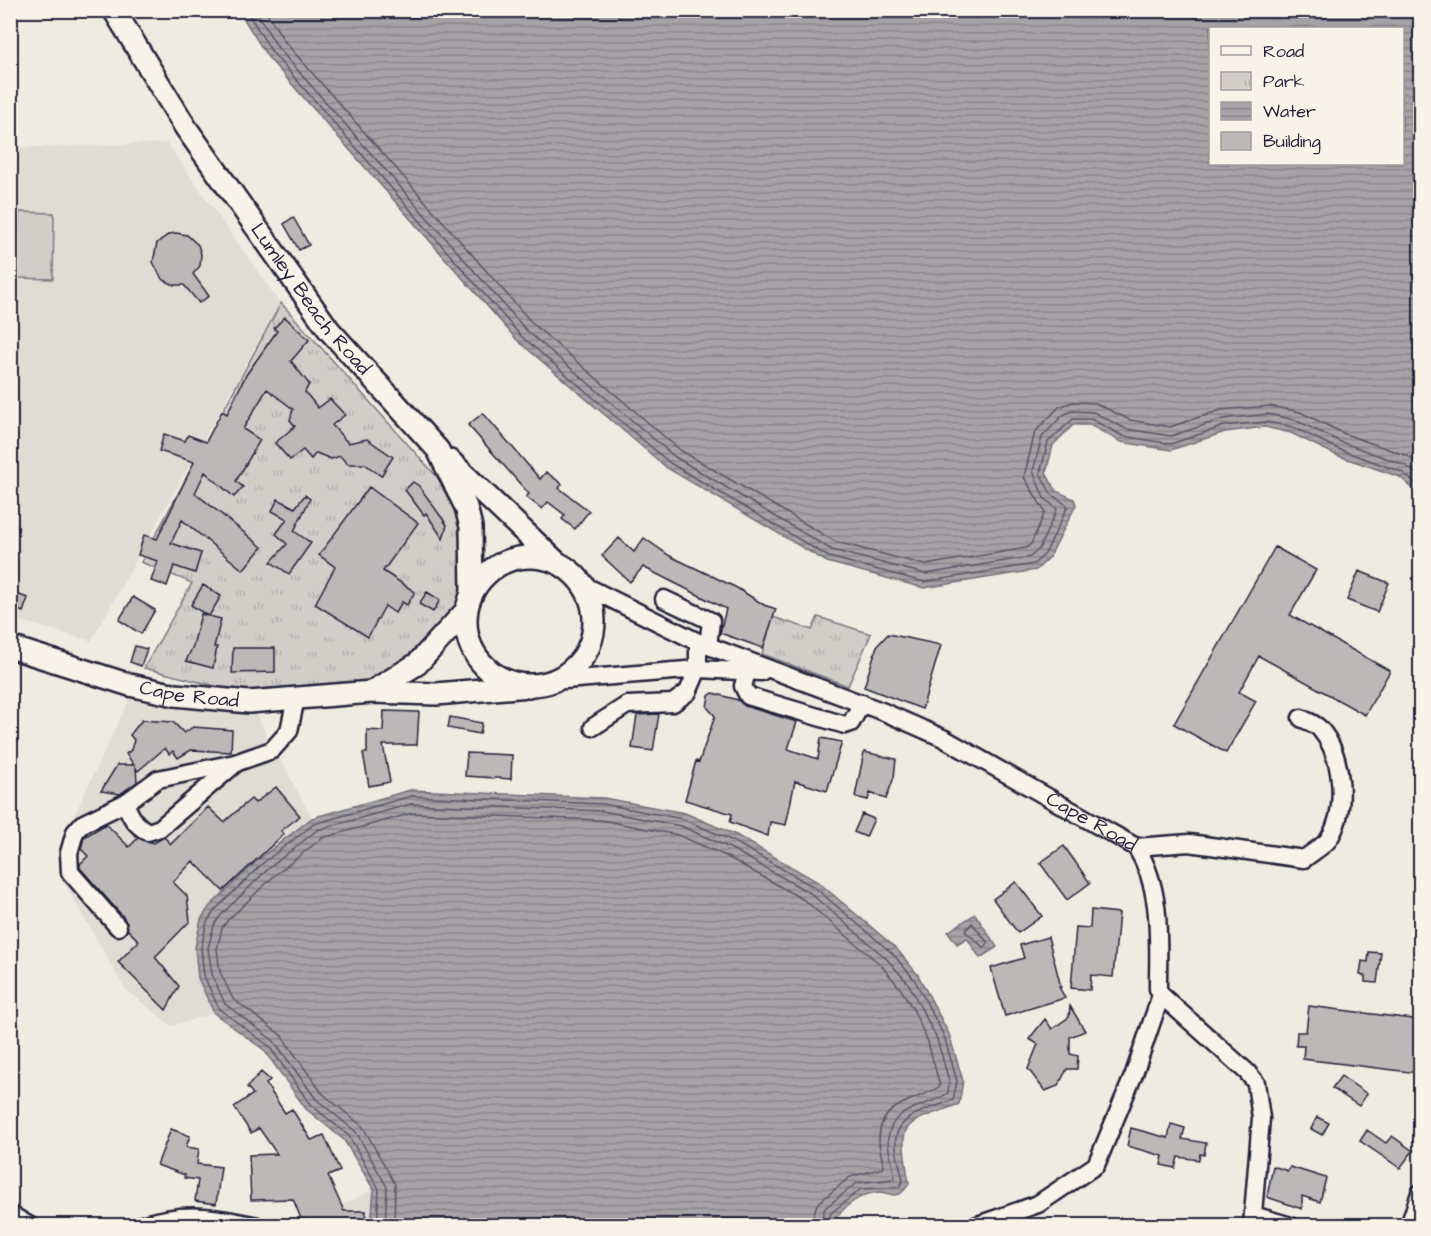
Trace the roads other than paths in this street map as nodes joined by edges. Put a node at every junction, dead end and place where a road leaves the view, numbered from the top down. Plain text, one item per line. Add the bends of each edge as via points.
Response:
1 (114, 10) edge
2 (438, 450) junction
3 (559, 564) junction
4 (583, 585) junction
5 (664, 599) dead end
6 (469, 602) junction
7 (703, 644) junction
8 (10, 647) edge
9 (698, 669) junction
10 (747, 672) junction
11 (775, 673) junction
12 (553, 681) junction
13 (529, 686) junction
14 (372, 692) junction
15 (296, 698) junction
16 (862, 704) junction
17 (1300, 718) dead end
18 (593, 727) dead end
19 (235, 764) junction
20 (125, 803) junction
21 (1136, 847) junction
22 (118, 927) dead end
23 (1161, 995) junction
24 (1420, 1193) edge
25 (10, 1214) edge
26 (1252, 1220) edge
27 (30, 1226) edge
28 (138, 1226) edge
29 (258, 1226) edge
30 (975, 1226) edge
31 (1291, 1226) edge
32 (1409, 1226) edge

1 - 2 main road, Lumley Beach Road via 186,128 329,330
2 - 3 main road
2 - 6 main road, Lumley Beach Road via 471,526
3 - 4 main road
3 - 6 main road via 534,558 510,561 488,573
4 - 7 street, Cape Road
4 - 12 main road via 593,606 594,629 587,651 573,669
5 - 7 street via 711,621
6 - 13 main road via 466,629 481,662 494,674
6 - 14 main road via 417,664
7 - 9 street
7 - 11 street, Cape Road
8 - 15 main road, Cape Road via 175,695 249,702
9 - 10 street, Cape Road
9 - 12 street, Cape Road
9 - 18 street via 688,692 673,703 627,705
10 - 11 street, Cape Road
10 - 16 street via 743,686 748,696 845,725 852,723
11 - 16 street, Cape Road
12 - 13 main road
13 - 14 main road, Cape Road via 436,694
14 - 15 main road, Cape Road
15 - 19 street via 286,737 272,750
16 - 21 street, Cape Road via 971,752
17 - 21 street via 1319,728 1334,750 1341,778 1338,812 1329,839 1304,859 1190,843
19 - 20 street via 158,779
19 - 20 street via 160,828 148,832 139,827
20 - 22 street via 82,824 71,842 68,862 76,882
21 - 23 street, Cape Road via 1146,862 1155,898
23 - 26 street via 1256,1083 1261,1118
23 - 30 street, Cape Road via 1096,1165 1038,1204
24 - 32 street
25 - 27 street
26 - 31 street
28 - 29 street via 181,1215 210,1215

